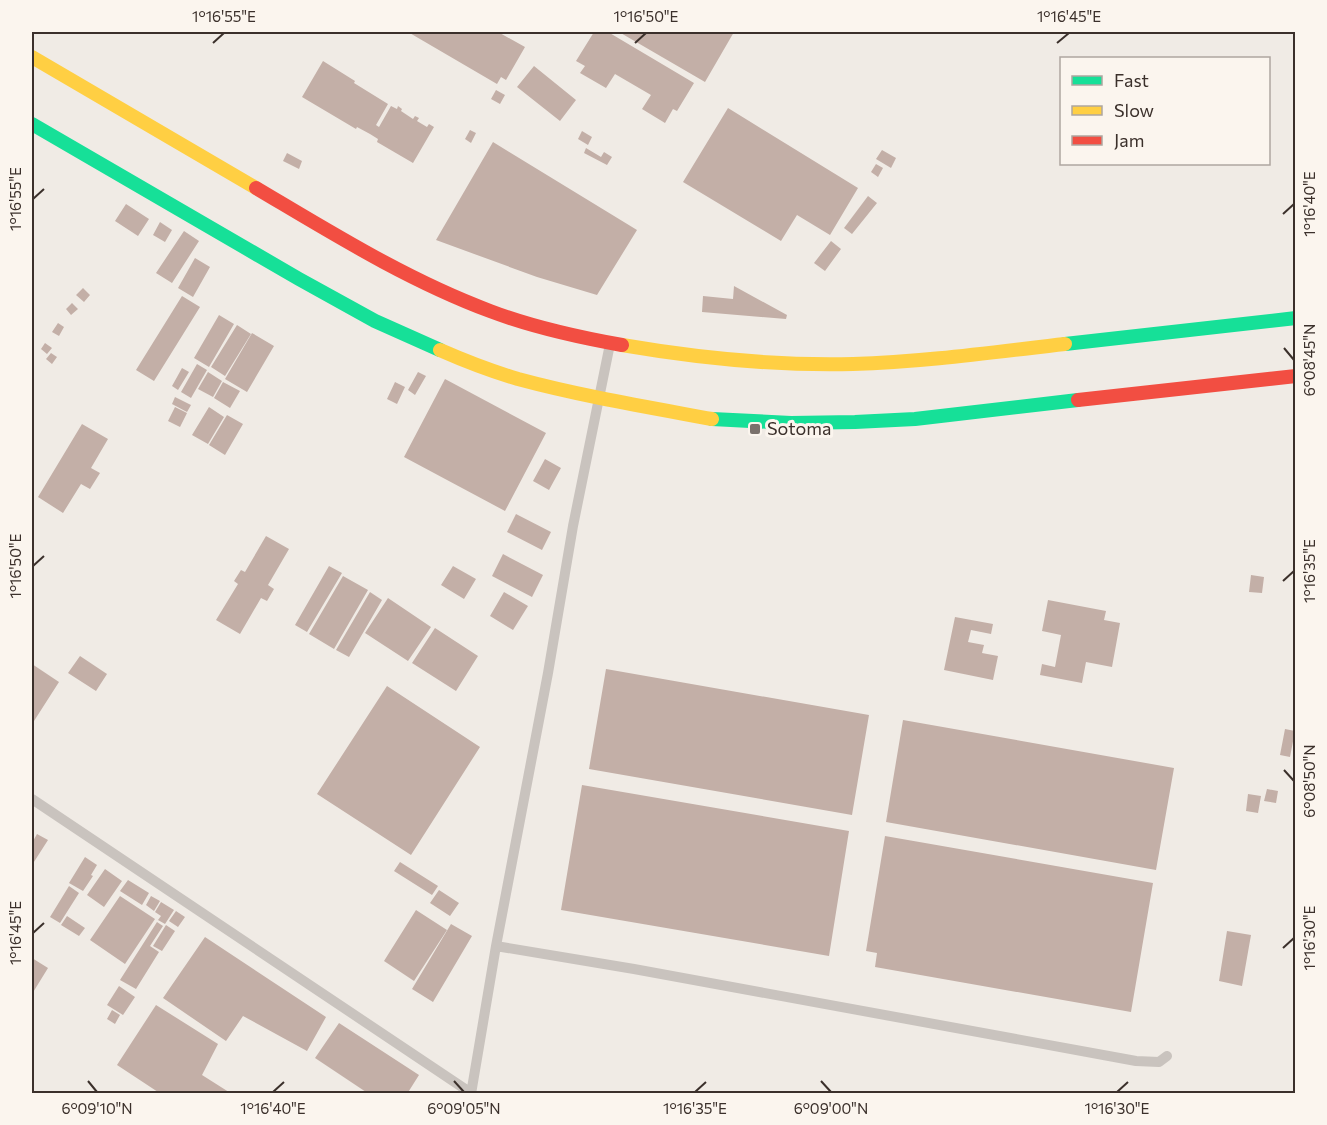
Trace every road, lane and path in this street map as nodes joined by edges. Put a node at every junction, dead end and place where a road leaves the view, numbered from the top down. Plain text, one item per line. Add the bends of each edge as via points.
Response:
1 (32, 57) edge
2 (32, 124) edge
3 (1296, 318) edge
4 (610, 344) junction
5 (1296, 376) edge
6 (600, 398) junction
7 (32, 799) edge
8 (496, 946) junction
9 (1167, 1056) dead end
10 (471, 1093) edge

1 - 4 highway via 398,270 487,310
2 - 6 highway via 375,321 483,368
3 - 4 highway via 854,364 782,364
4 - 6 street
5 - 6 highway via 915,419 855,422 717,420
6 - 8 street
7 - 10 street
8 - 9 street via 1136,1061 1159,1062
8 - 10 street

